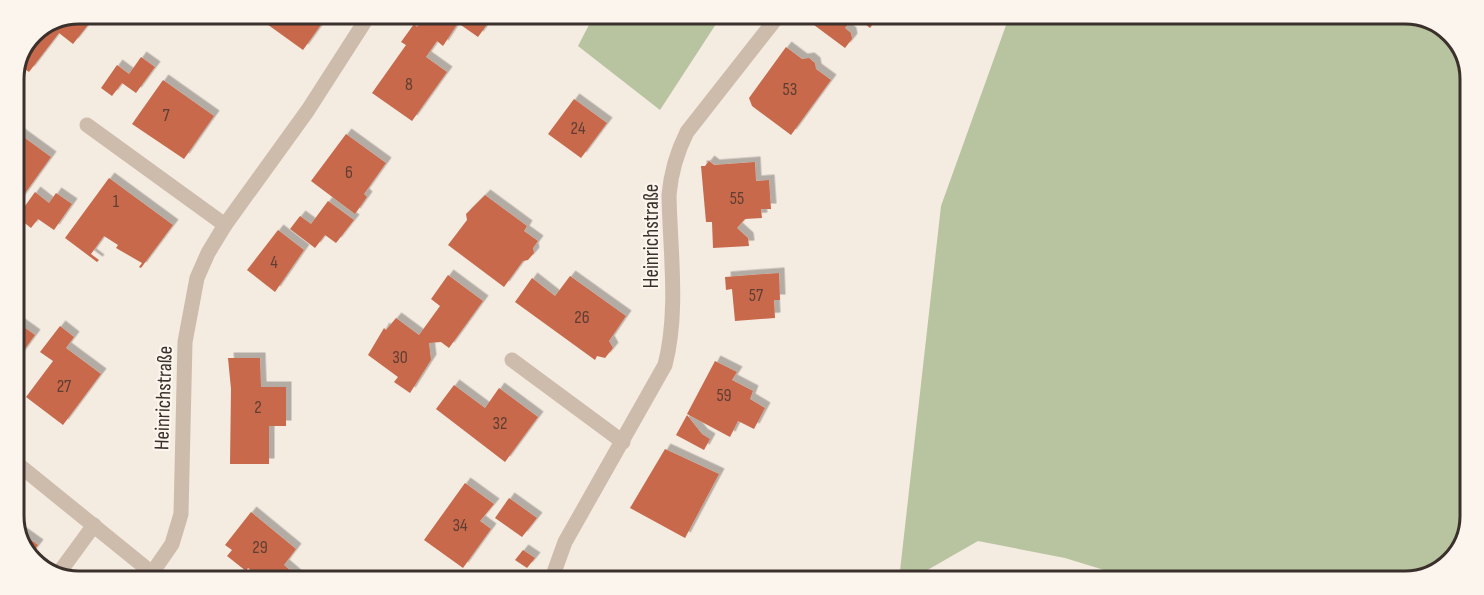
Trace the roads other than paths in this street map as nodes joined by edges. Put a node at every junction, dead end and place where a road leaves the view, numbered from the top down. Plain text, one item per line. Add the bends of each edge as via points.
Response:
1 (363, 24) edge
2 (772, 24) edge
3 (87, 125) dead end
4 (225, 225) junction
5 (512, 360) dead end
6 (623, 442) junction
7 (24, 469) edge
8 (94, 525) junction
9 (62, 568) edge
10 (150, 571) edge
11 (157, 571) edge
12 (555, 571) edge

1 - 4 street, Heinrichstraße via 308,110
2 - 6 street, Heinrichstraße via 687,132 679,149 670,175 669,195 671,341 665,365
3 - 4 street
4 - 11 street, Heinrichstraße via 208,253 190,308 185,342 181,514 172,544
5 - 6 street
6 - 12 street, Heinrichstraße via 565,542
7 - 8 street
8 - 9 street
8 - 10 street

